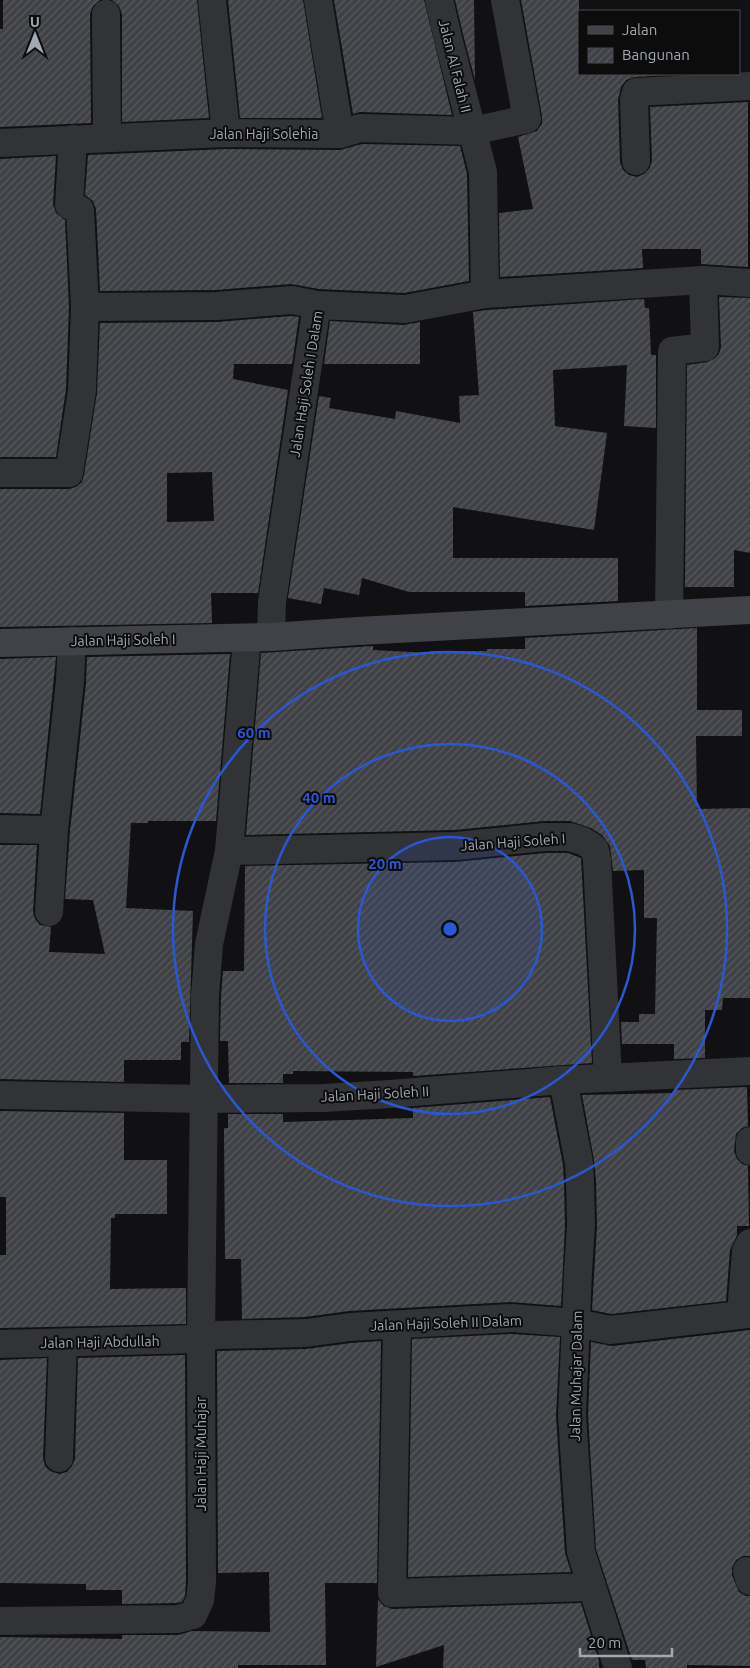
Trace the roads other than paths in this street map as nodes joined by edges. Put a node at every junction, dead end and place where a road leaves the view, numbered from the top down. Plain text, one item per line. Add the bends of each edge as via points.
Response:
1 (212, 0) edge
2 (318, 0) edge
3 (439, 0) edge
4 (505, 0) edge
5 (106, 14) dead end
6 (750, 86) edge
7 (472, 131) junction
8 (226, 133) junction
9 (340, 134) junction
10 (107, 138) junction
11 (73, 139) junction
12 (0, 143) edge
13 (636, 161) dead end
14 (703, 280) junction
15 (750, 282) edge
16 (485, 294) junction
17 (317, 305) junction
18 (85, 307) junction
19 (0, 474) edge
20 (750, 610) edge
21 (669, 615) junction
22 (259, 638) junction
23 (72, 641) junction
24 (0, 642) edge
25 (0, 829) edge
26 (54, 830) junction
27 (230, 851) junction
28 (49, 912) dead end
29 (750, 1071) edge
30 (608, 1078) junction
31 (563, 1080) junction
32 (0, 1095) edge
33 (204, 1099) junction
34 (750, 1141) edge
35 (750, 1151) edge
36 (750, 1243) edge
37 (745, 1314) edge
38 (576, 1323) junction
39 (397, 1325) junction
40 (201, 1340) junction
41 (63, 1342) junction
42 (0, 1344) edge
43 (59, 1458) dead end
44 (592, 1587) junction
45 (0, 1621) edge
46 (618, 1668) edge

1 - 8 street
2 - 9 street
3 - 7 street, Jalan Al Falah II
4 - 7 street, Jalan Haji Solehia via 527,119
5 - 10 street
6 - 13 street via 636,92
7 - 9 street, Jalan Haji Solehia via 360,128
7 - 16 street, Jalan Al Falah II via 483,172
8 - 9 street, Jalan Haji Solehia
8 - 10 street, Jalan Haji Solehia
10 - 11 street, Jalan Haji Solehia
11 - 12 street, Jalan Haji Solehia
11 - 18 street via 68,205 80,210
14 - 15 street, Jalan Haji Soleh I Dalam
14 - 16 street, Jalan Haji Soleh I Dalam
14 - 21 street via 705,347 672,351
16 - 17 street, Jalan Haji Soleh I Dalam via 405,309
17 - 18 street via 292,300 217,306
17 - 22 street, Jalan Haji Soleh I Dalam via 272,602
18 - 19 street via 82,391 69,473
20 - 21 street, Jalan Haji Soleh I
21 - 22 street, Jalan Haji Soleh I
22 - 23 street, Jalan Haji Soleh I
22 - 27 street
23 - 24 street, Jalan Haji Soleh I
23 - 26 street
25 - 26 street
26 - 28 street
27 - 30 street, Jalan Haji Soleh I via 456,846 544,837 570,837 583,841 595,850 597,860
27 - 33 street via 209,944
29 - 30 street, Jalan Haji Soleh II
30 - 31 street, Jalan Haji Soleh II
31 - 33 street, Jalan Haji Soleh II via 324,1098
31 - 38 street, Jalan Muhajar Dalam via 579,1163 581,1225
32 - 33 street, Jalan Haji Soleh II
33 - 40 street, Jalan Haji Muhajar
34 - 35 street
36 - 37 street via 746,1251
37 - 38 street, Jalan Haji Soleh II Dalam via 610,1330
38 - 39 street, Jalan Haji Soleh II Dalam via 512,1318
38 - 44 street, Jalan Muhajar Dalam via 572,1414 581,1552
39 - 40 street, Jalan Haji Soleh II Dalam via 306,1333 217,1335
39 - 44 street via 392,1593
40 - 41 street, Jalan Haji Abdullah
40 - 45 street, Jalan Haji Muhajar via 202,1582 200,1600 193,1615 178,1619
41 - 42 street, Jalan Haji Abdullah
41 - 43 street
44 - 46 street, Jalan Muhajar Dalam

